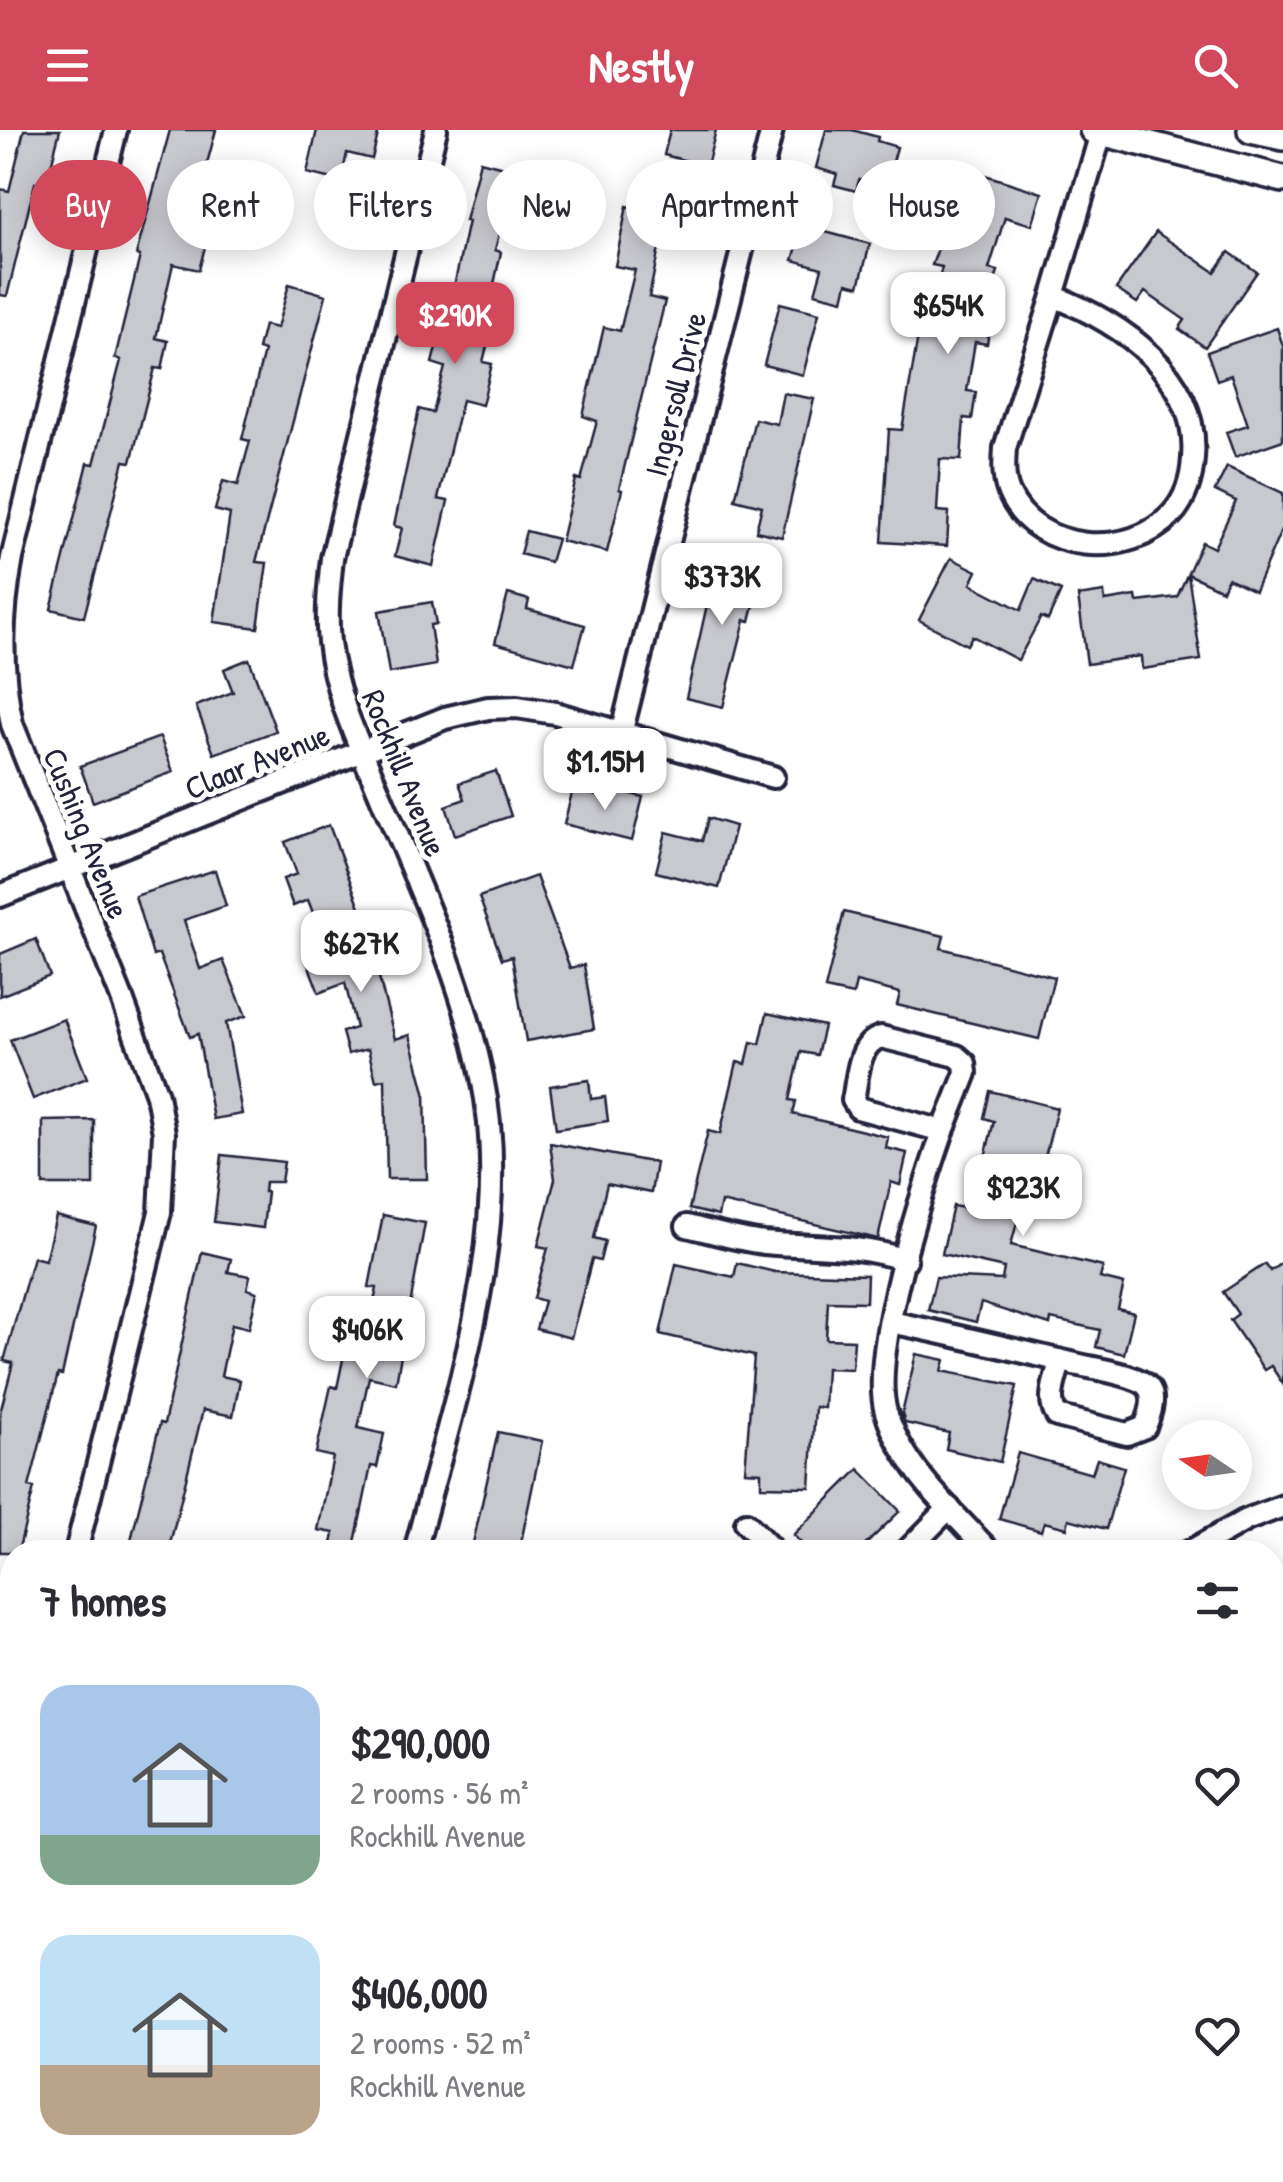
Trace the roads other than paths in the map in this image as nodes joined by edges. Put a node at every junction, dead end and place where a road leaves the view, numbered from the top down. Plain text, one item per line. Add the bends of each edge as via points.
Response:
1 (116, 130) edge
2 (436, 130) edge
3 (772, 130) edge
4 (1252, 130) edge
5 (1099, 131) edge
6 (1283, 137) edge
7 (1283, 180) edge
8 (1053, 296) junction
9 (622, 730) junction
10 (362, 750) junction
11 (772, 777) dead end
12 (68, 869) junction
13 (0, 896) edge
14 (943, 1131) junction
15 (687, 1226) dead end
16 (906, 1260) junction
17 (890, 1322) junction
18 (1060, 1361) junction
19 (1283, 1506) edge
20 (949, 1508) junction
21 (746, 1523) dead end
22 (79, 1540) edge
23 (418, 1540) edge
24 (762, 1540) edge
25 (918, 1540) edge
26 (979, 1540) edge
27 (1210, 1540) edge

1 - 12 street, Cushing Avenue via 3,604 0,646 8,707
2 - 10 street, Rockhill Avenue via 332,558 329,642
3 - 9 street, Ingersoll Drive
4 - 6 street
5 - 7 street
5 - 8 street
8 - 8 street via 1005,448 1009,494 1054,536 1086,544 1129,541 1151,532 1182,502 1192,472 1190,426 1178,391 1150,353
9 - 10 street, Claar Avenue via 555,712 488,708
9 - 11 street, Claar Avenue
10 - 12 street, Claar Avenue
10 - 23 street, Rockhill Avenue via 468,1018 490,1133 482,1282
12 - 13 street, Claar Avenue
12 - 22 street, Cushing Avenue via 157,1096 164,1133 160,1212
14 - 14 street via 965,1063 872,1040 864,1047 853,1100 858,1108
14 - 16 street
15 - 16 street
16 - 17 street
17 - 18 street
17 - 20 street via 882,1356 886,1411 896,1438
18 - 18 street via 1144,1383 1152,1413 1145,1427 1127,1434 1058,1416 1052,1399
19 - 27 street
20 - 25 street
20 - 26 street
21 - 24 street

